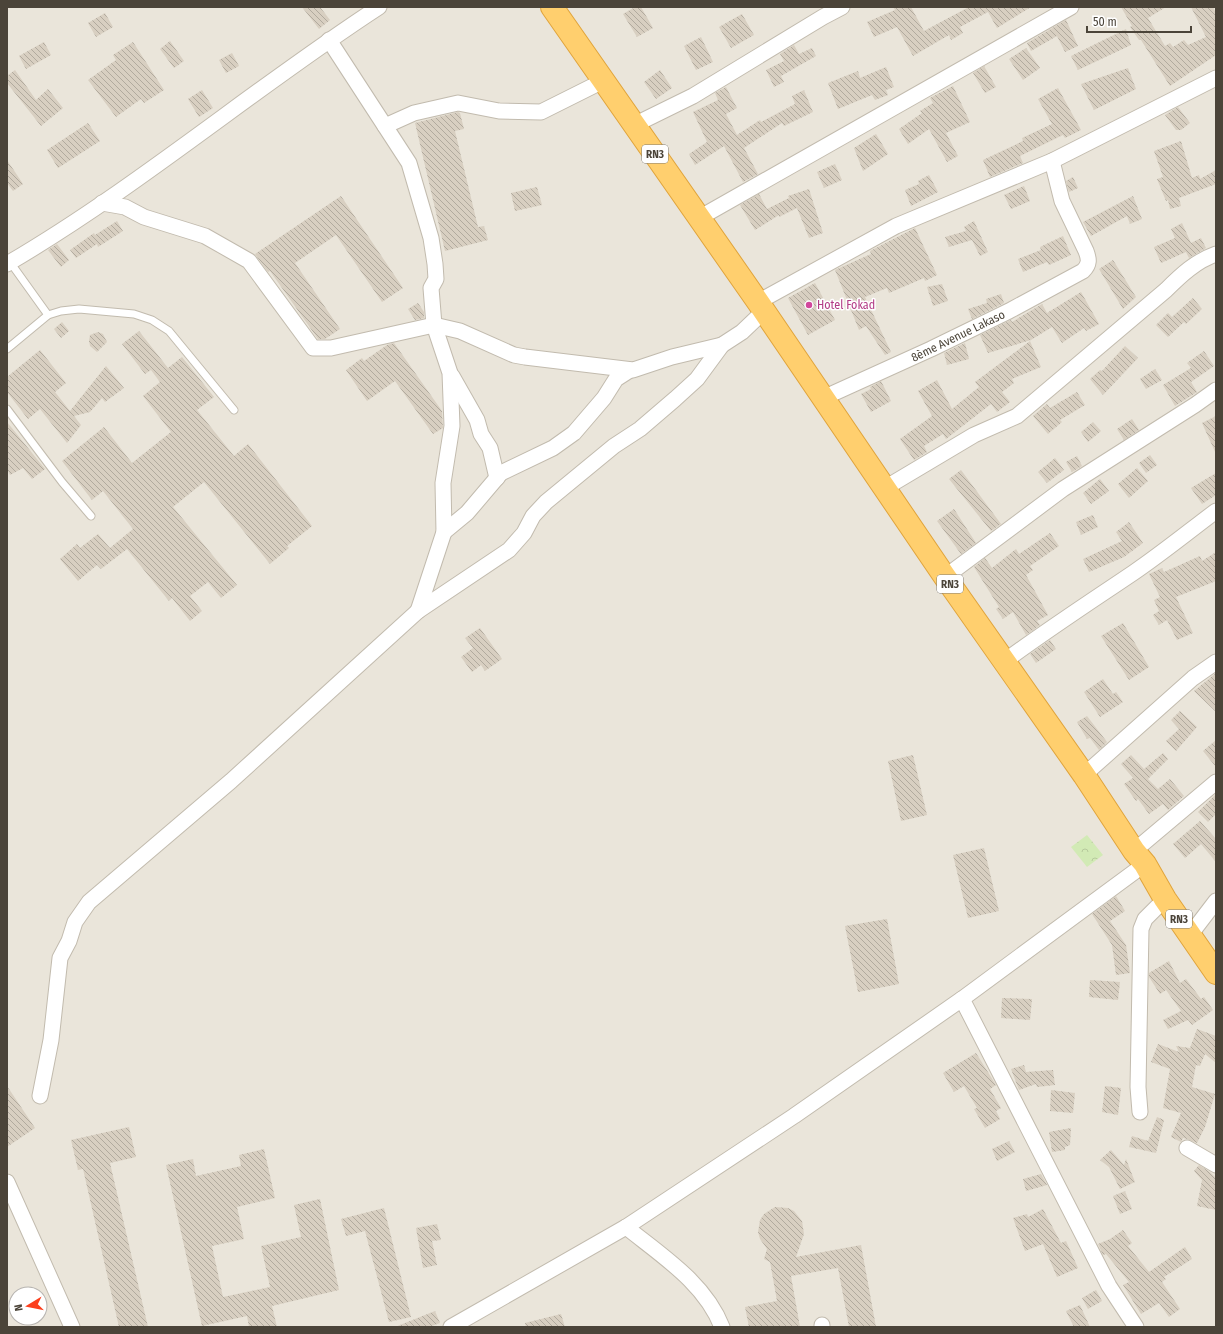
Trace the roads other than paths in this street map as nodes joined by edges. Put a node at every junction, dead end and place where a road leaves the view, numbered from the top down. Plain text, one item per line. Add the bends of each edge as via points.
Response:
1 (379, 7) edge
2 (552, 7) edge
3 (842, 7) edge
4 (1071, 7) edge
5 (329, 40) junction
6 (1216, 78) edge
7 (603, 81) junction
8 (634, 125) junction
9 (385, 126) junction
10 (1052, 161) junction
11 (102, 203) junction
12 (699, 218) junction
13 (1216, 254) edge
14 (9, 263) edge
15 (760, 307) junction
16 (48, 315) junction
17 (434, 325) junction
18 (722, 345) junction
19 (7, 349) edge
20 (630, 370) junction
21 (450, 373) junction
22 (1216, 390) edge
23 (823, 398) junction
24 (7, 409) edge
25 (234, 410) dead end
26 (496, 478) junction
27 (885, 488) junction
28 (1216, 512) edge
29 (91, 516) dead end
30 (444, 532) junction
31 (945, 577) junction
32 (418, 611) junction
33 (1005, 661) junction
34 (1216, 662) edge
35 (1084, 775) junction
36 (1216, 782) edge
37 (1139, 857) junction
38 (1165, 899) junction
39 (1216, 901) edge
40 (1190, 935) junction
41 (1216, 973) edge
42 (962, 999) junction
43 (40, 1096) dead end
44 (1140, 1112) dead end
45 (1187, 1148) dead end
46 (1216, 1165) edge
47 (7, 1182) edge
48 (626, 1227) junction
49 (72, 1327) edge
50 (451, 1327) edge
51 (722, 1327) edge
52 (1136, 1327) edge

1 - 5 street
2 - 7 highway, RN3
3 - 8 street via 693,96
4 - 12 street
5 - 9 street
5 - 11 street
6 - 10 street
7 - 8 highway, RN3
7 - 9 street via 541,112 499,111 458,103 414,113
8 - 12 highway, RN3
9 - 17 street via 409,163 431,238 436,264 436,280 431,288
10 - 15 street via 896,226
10 - 23 street, 8ème Avenue Lakaso via 1062,201 1086,251 1088,266 1009,311
11 - 14 street
11 - 17 street via 125,207 144,217 205,236 249,261 313,348 331,348
12 - 15 highway, RN3
13 - 27 street via 1204,258 1184,272 1017,416 974,435
14 - 16 lane
15 - 18 street via 742,332
15 - 23 highway, RN3
16 - 19 lane
16 - 25 lane via 61,310 79,309 134,314 152,320 169,331
17 - 20 street via 460,331 525,358
17 - 21 street
18 - 20 street
18 - 32 street via 697,379 676,399 546,502 508,550
20 - 26 street via 616,379 600,403 574,433
21 - 26 street via 490,448
21 - 30 street via 452,426 443,483
22 - 31 street via 1063,489
23 - 27 highway, RN3
24 - 29 lane
26 - 30 street via 467,513
27 - 31 highway, RN3
28 - 33 street via 1135,572 1080,610 1048,628
30 - 32 street
31 - 33 highway, RN3
32 - 43 street via 231,780 89,902 75,922 60,958 51,1040
33 - 35 highway, RN3
34 - 35 street via 1193,678
35 - 37 highway, RN3
36 - 37 street
37 - 38 highway, RN3
37 - 42 street
38 - 40 highway, RN3
38 - 44 street via 1145,919 1140,929
39 - 40 street
40 - 41 highway, RN3
42 - 48 street via 794,1116
42 - 52 street via 1109,1286
45 - 46 street
47 - 49 street
48 - 50 street
48 - 51 street via 691,1280 716,1311

